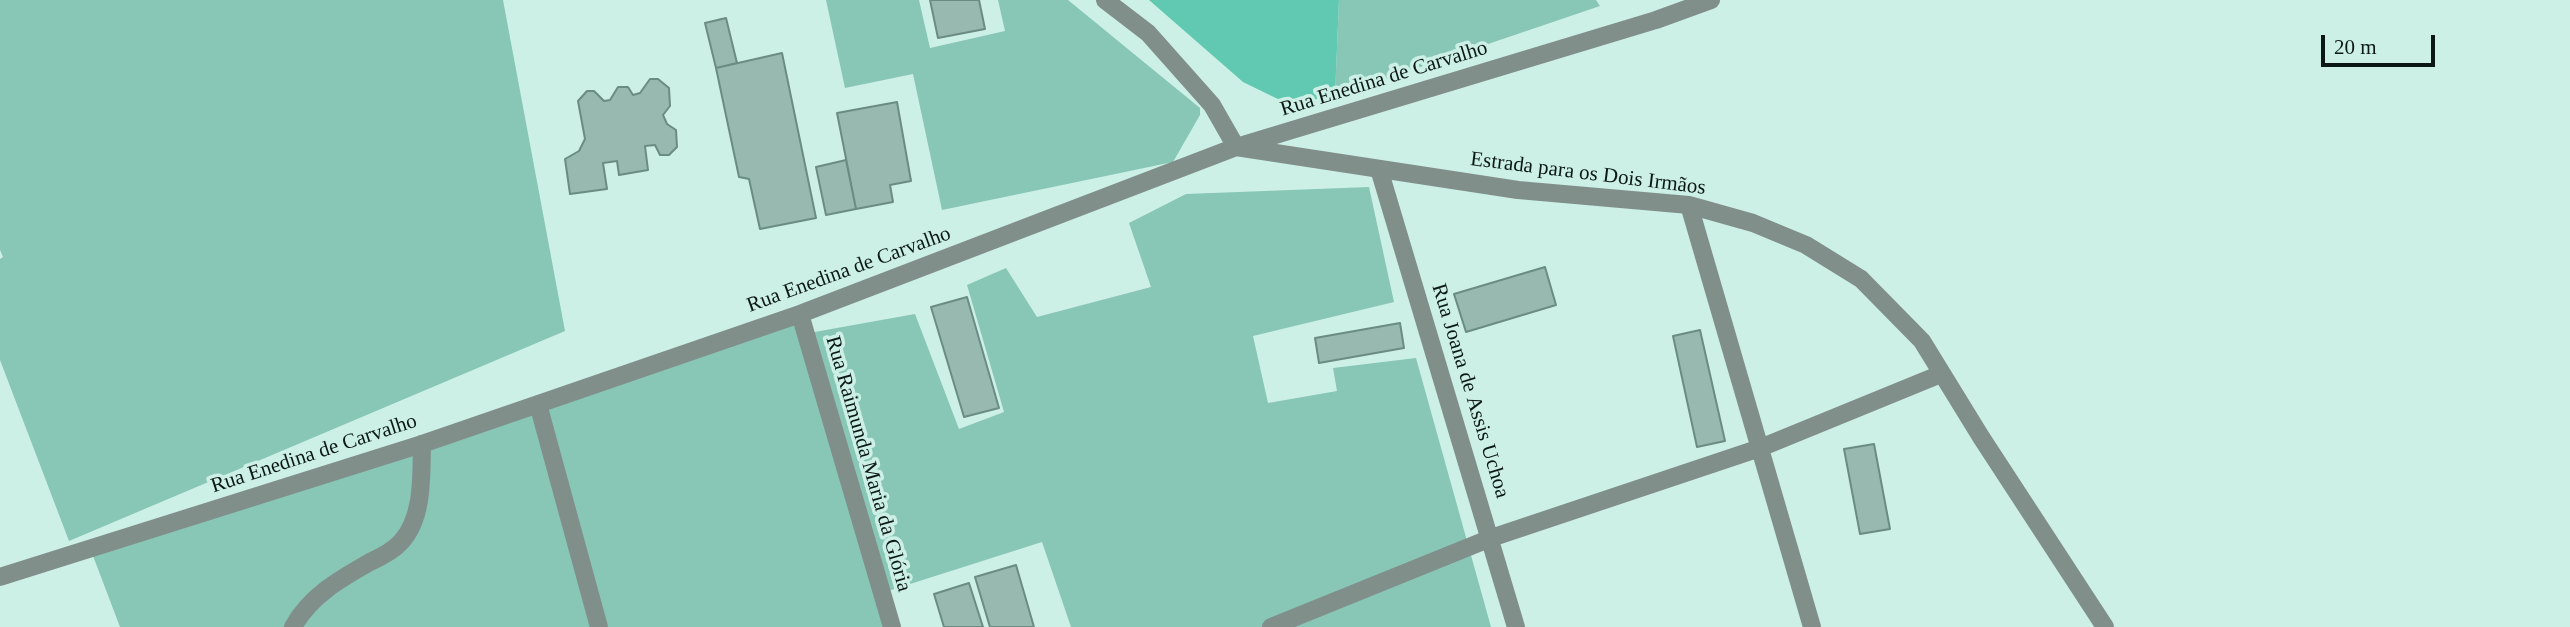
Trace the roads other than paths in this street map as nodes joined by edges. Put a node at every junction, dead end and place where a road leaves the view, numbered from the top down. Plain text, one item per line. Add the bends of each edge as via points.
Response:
1 (1105, 0) edge
2 (1711, 0) edge
3 (1236, 147) junction
4 (1379, 169) junction
5 (1689, 205) junction
6 (800, 314) junction
7 (1941, 374) junction
8 (538, 404) junction
9 (422, 443) junction
10 (1760, 448) junction
11 (1491, 538) junction
12 (0, 577) edge
13 (293, 627) edge
14 (599, 627) edge
15 (892, 627) edge
16 (1271, 627) edge
17 (1516, 627) edge
18 (1812, 627) edge
19 (2105, 627) edge

1 - 3 street via 1148,33 1212,105
2 - 3 street, Rua Enedina de Carvalho
3 - 4 street, Estrada para os Dois Irmãos
3 - 6 street, Rua Enedina de Carvalho
4 - 5 street, Estrada para os Dois Irmãos via 1518,190
4 - 11 street, Rua Joana de Assis Uchoa
5 - 7 street, Estrada para os Dois Irmãos via 1753,223 1806,245 1861,279 1922,341
5 - 10 street
6 - 8 street, Rua Enedina de Carvalho
6 - 15 street, Rua Raimunda Maria da Glória
7 - 10 street
7 - 19 street, Estrada para os Dois Irmãos
8 - 9 street, Rua Enedina de Carvalho
8 - 14 street
9 - 12 street, Rua Enedina de Carvalho
9 - 13 street via 418,502 401,542 330,585
10 - 11 street
10 - 18 street
11 - 16 street
11 - 17 street, Rua Joana de Assis Uchoa

